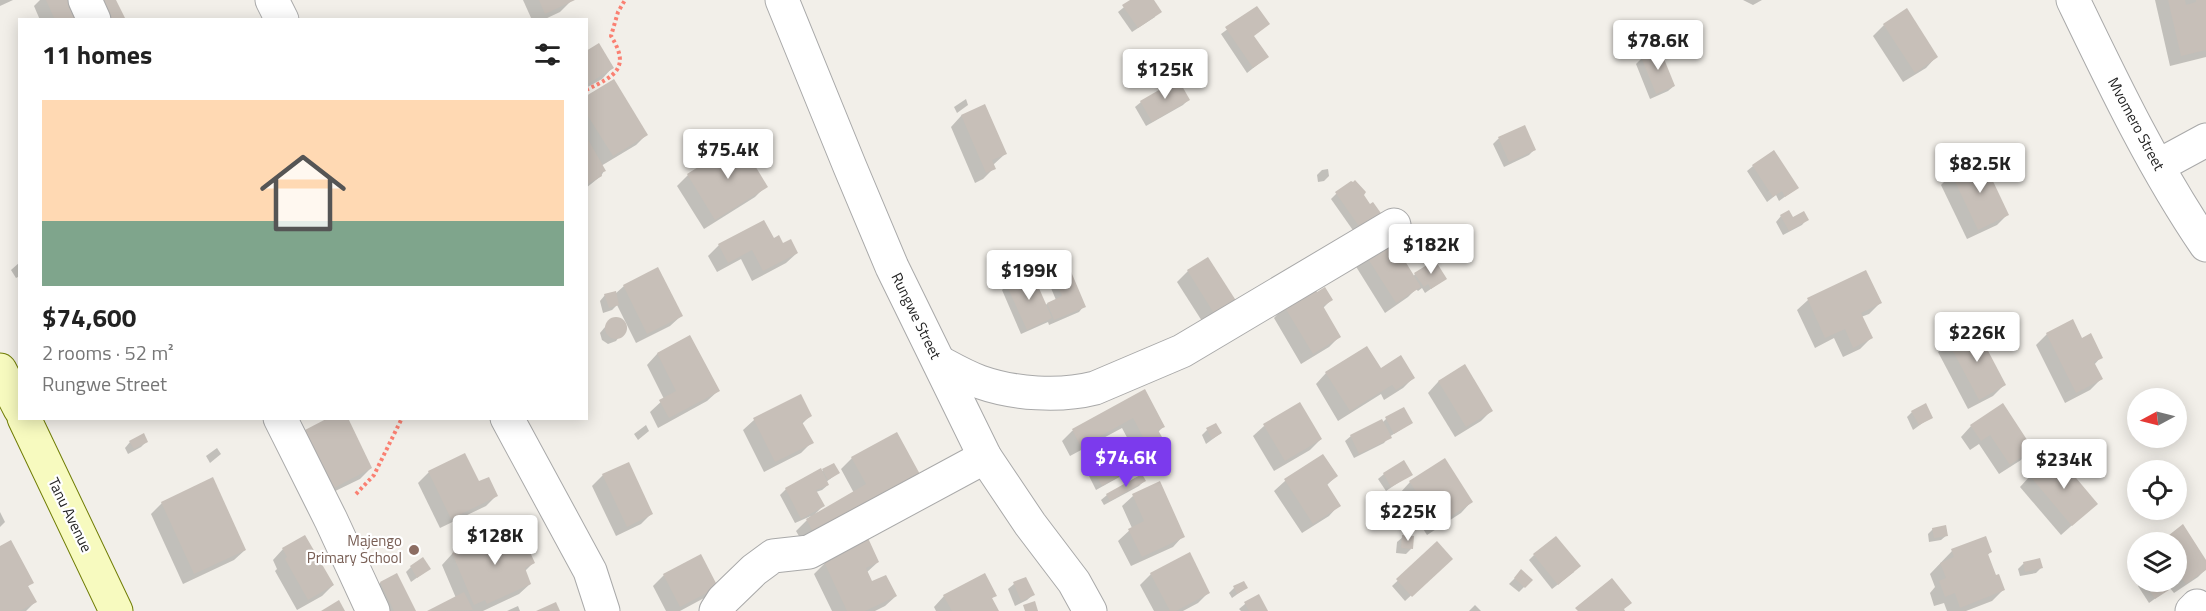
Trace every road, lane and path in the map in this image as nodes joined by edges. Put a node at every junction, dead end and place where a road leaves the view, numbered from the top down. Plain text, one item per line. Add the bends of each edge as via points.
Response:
1 (85, 0) edge
2 (272, 0) edge
3 (625, 0) edge
4 (782, 0) edge
5 (2073, 0) edge
6 (93, 18) edge
7 (281, 18) edge
8 (588, 89) edge
9 (2206, 140) edge
10 (2158, 166) junction
11 (1394, 225) dead end
12 (2206, 245) edge
13 (939, 362) junction
14 (0, 370) edge
15 (18, 406) edge
16 (25, 420) edge
17 (281, 420) edge
18 (401, 420) edge
19 (508, 420) edge
20 (985, 457) junction
21 (331, 520) junction
22 (116, 611) edge
23 (373, 611) edge
24 (603, 611) edge
25 (716, 611) edge
26 (1090, 611) edge

1 - 6 street
2 - 7 street
3 - 8 path via 611,36 622,60 617,72
4 - 13 street, Rungwe Street via 871,217
5 - 10 street, Mvomero Street
9 - 10 street
10 - 12 street, Mvomero Street
11 - 13 street via 1182,351 1095,388 1080,392 1004,389
13 - 20 street, Rungwe Street
14 - 15 street
16 - 22 street, Tanu Avenue
17 - 21 street
18 - 21 path via 374,476
19 - 24 street via 590,571
20 - 25 street via 809,552 773,556 754,570
20 - 26 street, Rungwe Street via 1074,582
21 - 23 street

